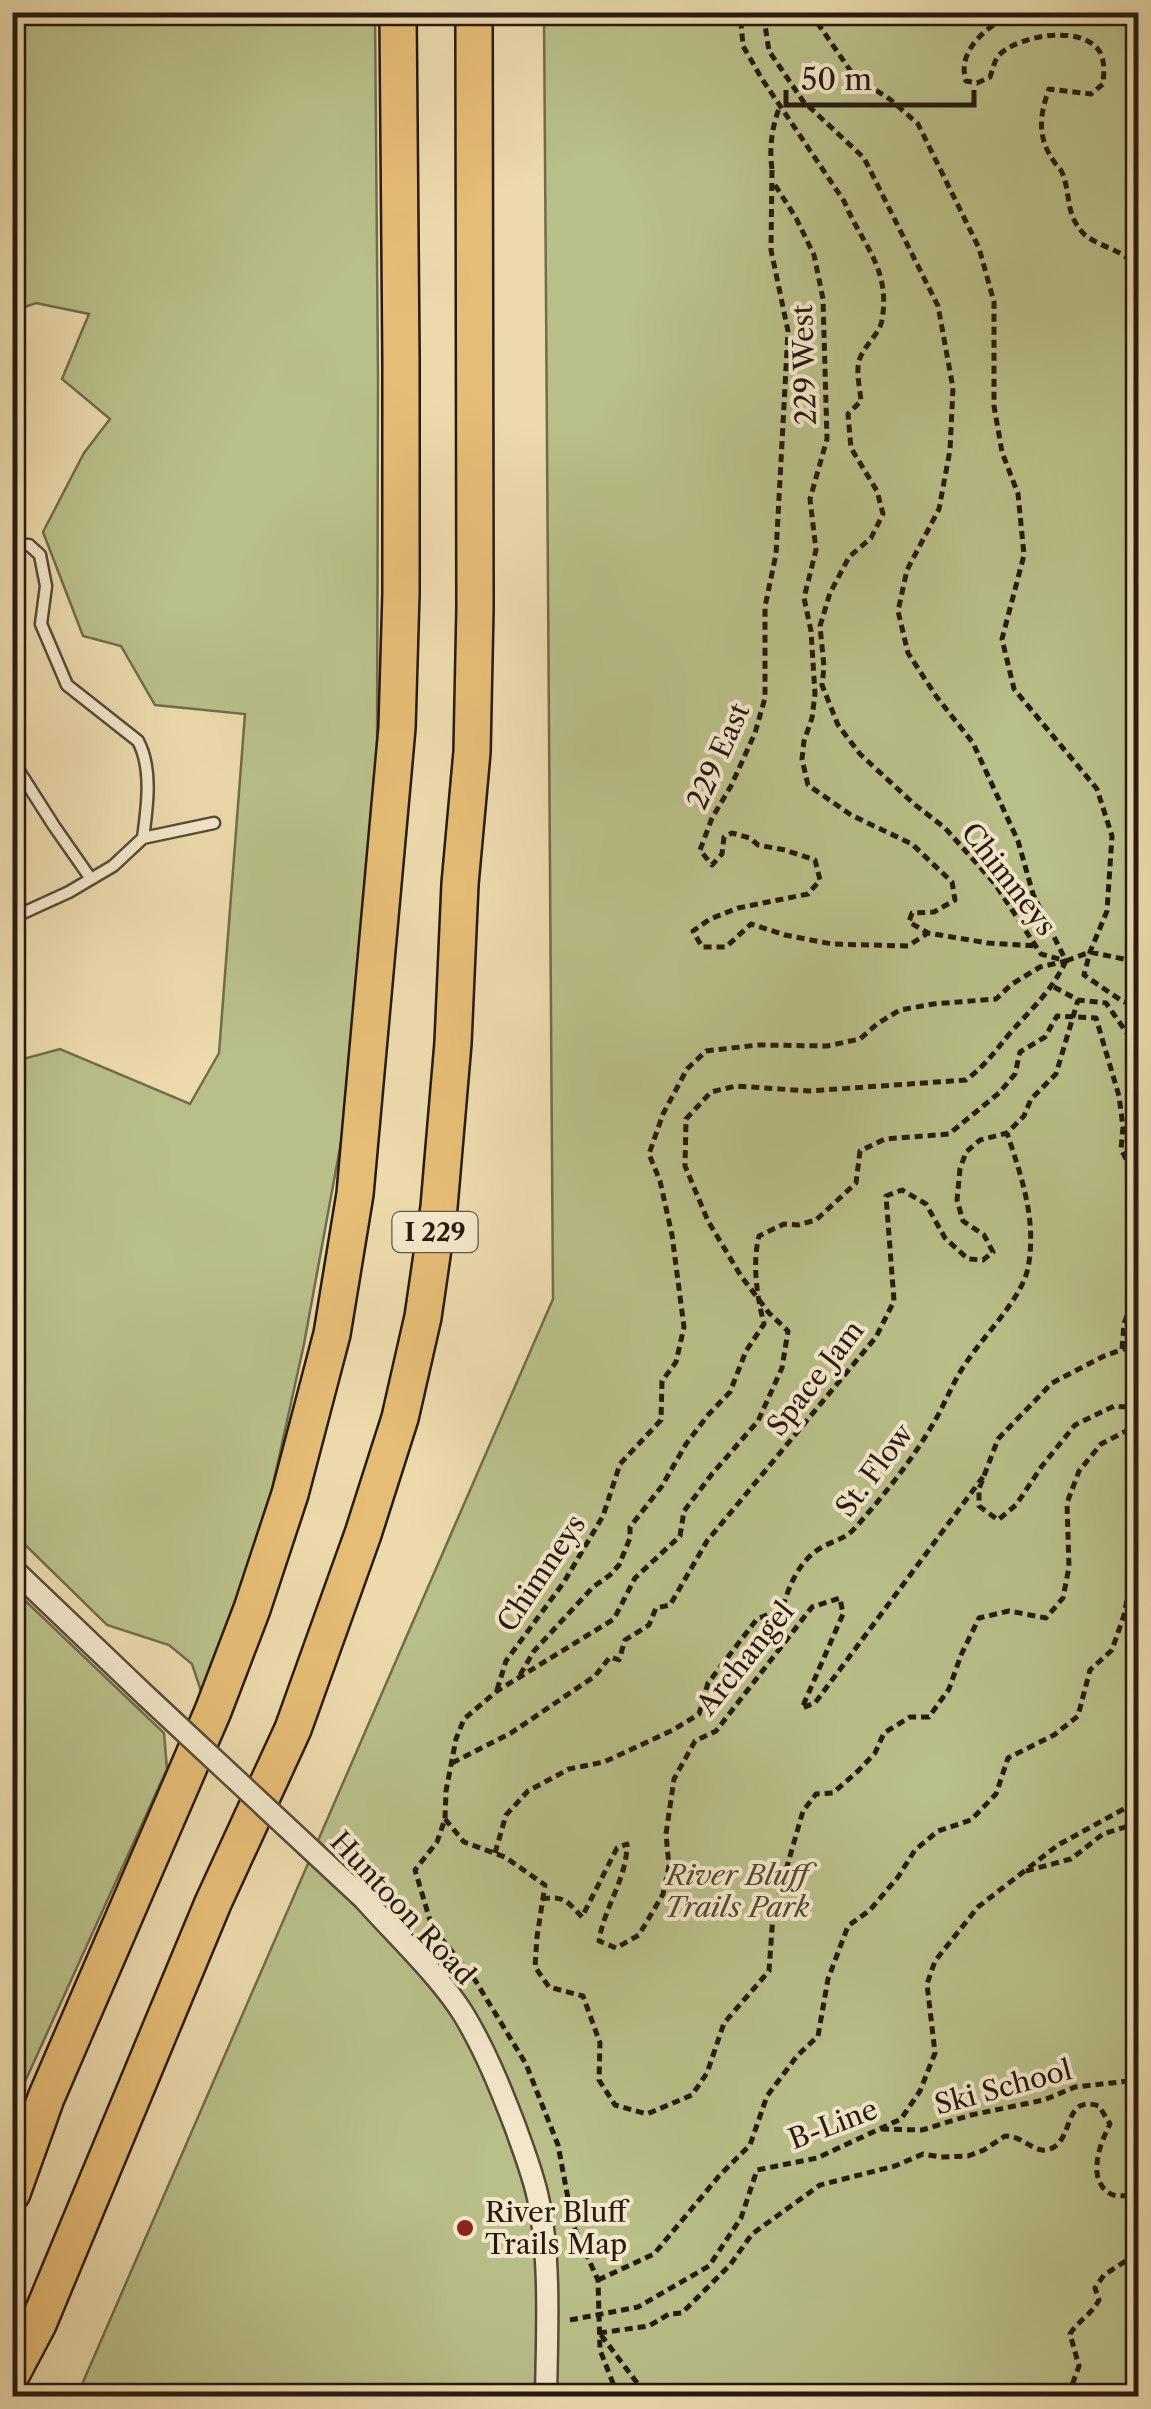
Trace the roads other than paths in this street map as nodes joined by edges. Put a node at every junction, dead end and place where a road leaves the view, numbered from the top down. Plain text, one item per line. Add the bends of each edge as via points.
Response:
1 (398, 12) edge
2 (474, 12) edge
3 (12, 544) edge
4 (12, 760) edge
5 (214, 823) dead end
6 (143, 838) junction
7 (92, 879) junction
8 (12, 918) edge
9 (12, 1568) edge
10 (12, 2193) edge
11 (12, 2372) edge
12 (546, 2396) edge

1 - 10 highway, I 229 via 397,728 355,1194 332,1334 252,1609
2 - 11 highway, I 229 via 472,752 454,1043 423,1316 400,1418 292,1730
3 - 6 lane via 28,544 40,556 46,586 41,624 67,685 144,752
4 - 7 lane
5 - 6 lane
6 - 7 lane
7 - 8 lane
9 - 12 street, Huntoon Road, bridge via 364,1899 462,2012 495,2074 538,2197

